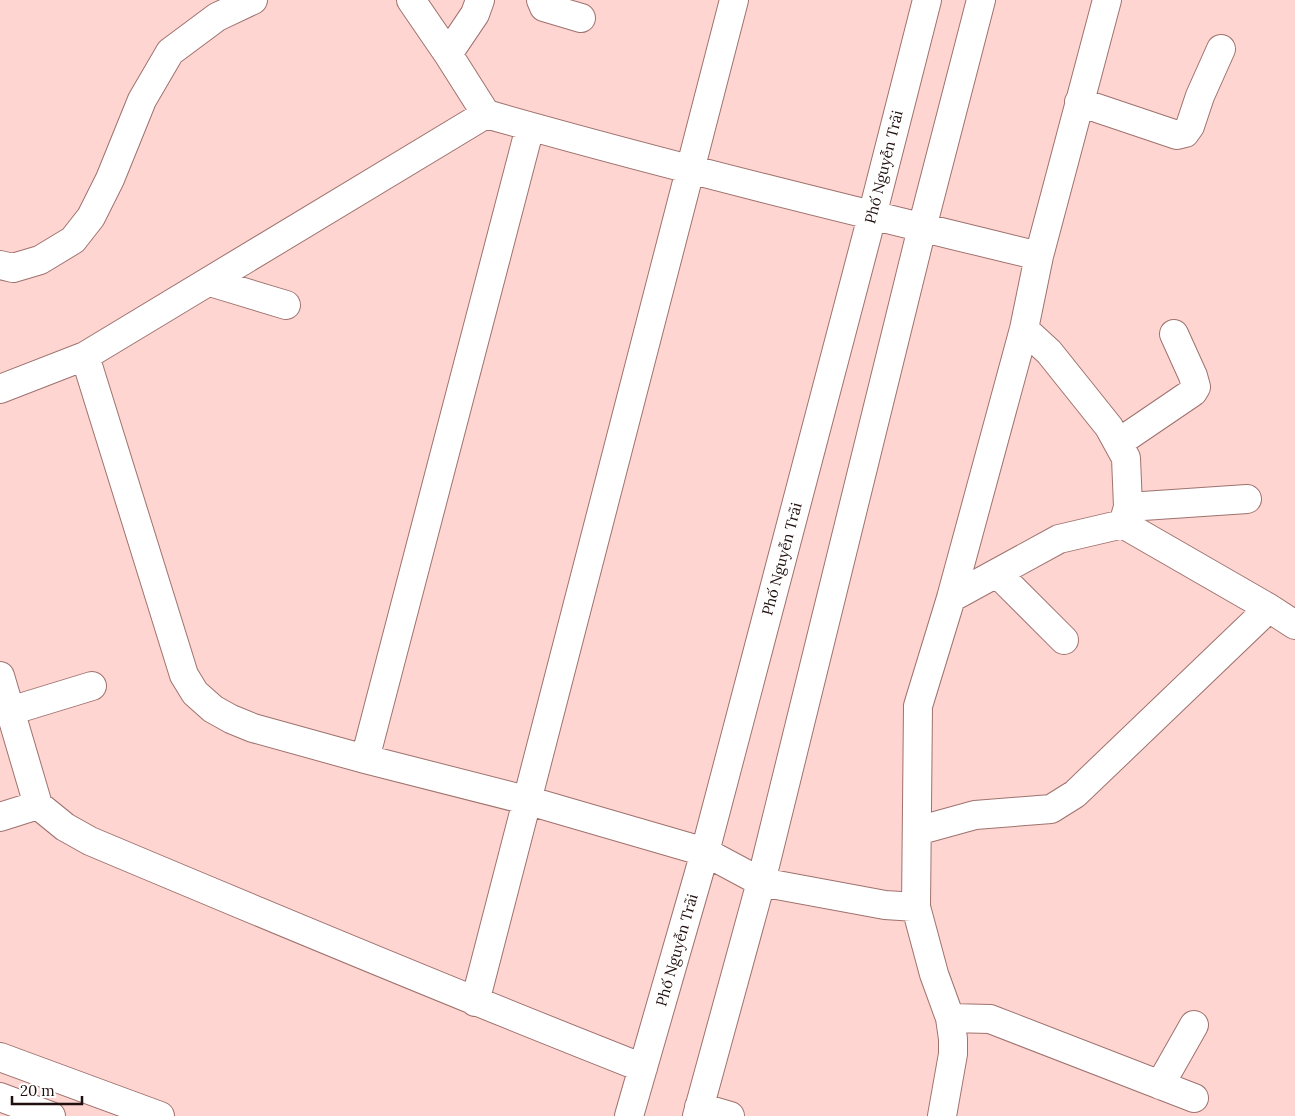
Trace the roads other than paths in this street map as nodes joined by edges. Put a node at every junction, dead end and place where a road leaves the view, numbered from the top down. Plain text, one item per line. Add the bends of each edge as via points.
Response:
1 (253, 0) edge
2 (411, 0) edge
3 (480, 0) edge
4 (541, 0) edge
5 (734, 0) edge
6 (927, 0) edge
7 (981, 0) edge
8 (1107, 0) edge
9 (581, 18) dead end
10 (1221, 49) dead end
11 (448, 54) junction
12 (1079, 102) junction
13 (486, 114) junction
14 (530, 127) junction
15 (691, 170) junction
16 (872, 216) junction
17 (922, 228) junction
18 (1039, 256) junction
19 (0, 265) edge
20 (210, 282) junction
21 (286, 305) dead end
22 (1024, 329) junction
23 (1174, 334) dead end
24 (85, 356) junction
25 (0, 388) edge
26 (1118, 443) junction
27 (1247, 499) dead end
28 (1126, 516) junction
29 (997, 573) junction
30 (951, 598) junction
31 (1268, 608) junction
32 (1295, 625) edge
33 (1064, 640) dead end
34 (0, 676) edge
35 (92, 686) dead end
36 (10, 711) junction
37 (365, 759) junction
38 (526, 800) junction
39 (38, 805) junction
40 (0, 817) edge
41 (917, 831) junction
42 (705, 852) junction
43 (761, 882) junction
44 (916, 906) junction
45 (475, 1002) junction
46 (950, 1018) junction
47 (1194, 1025) dead end
48 (0, 1057) edge
49 (643, 1068) junction
50 (1160, 1084) junction
51 (0, 1097) edge
52 (1194, 1098) dead end
53 (698, 1111) edge
54 (51, 1116) edge
55 (160, 1116) edge
56 (629, 1116) edge
57 (730, 1116) edge
58 (942, 1116) edge

1 - 19 main road via 217,17 170,52 142,100 95,210 73,240 40,260 13,268
2 - 11 main road
3 - 11 main road via 476,14
4 - 9 main road via 544,7
5 - 15 main road
6 - 16 main road, Phố Nguyễn Trãi
7 - 17 main road
8 - 12 main road
10 - 12 main road via 1185,133 1177,135
11 - 13 main road
12 - 18 main road
13 - 14 main road
13 - 20 main road
14 - 15 main road
14 - 37 main road
15 - 16 main road
15 - 38 main road
16 - 17 main road
16 - 42 main road, Phố Nguyễn Trãi
17 - 18 main road
17 - 43 main road
18 - 22 main road
20 - 21 main road
20 - 24 main road
22 - 26 main road via 1049,352
22 - 30 main road
23 - 26 main road via 1196,387
24 - 25 main road
24 - 37 main road via 184,675 196,693 213,709 253,728
26 - 28 main road via 1126,458
27 - 28 main road
28 - 29 main road via 1059,539
28 - 31 main road
29 - 30 main road
29 - 33 main road
30 - 41 main road via 918,706
31 - 32 main road
31 - 41 main road via 1075,794 1051,809 975,815
34 - 36 main road
35 - 36 main road
36 - 39 main road
37 - 38 main road
38 - 42 main road
38 - 45 main road
39 - 40 main road
39 - 45 main road via 90,840
41 - 44 main road
42 - 43 main road
42 - 49 main road, Phố Nguyễn Trãi
43 - 44 main road via 885,905
43 - 53 main road
44 - 46 main road via 934,974
45 - 49 main road
46 - 50 main road via 990,1019
46 - 58 main road via 952,1054
47 - 50 main road
48 - 55 main road
49 - 56 main road, Phố Nguyễn Trãi
50 - 52 main road
51 - 54 main road
53 - 57 main road

